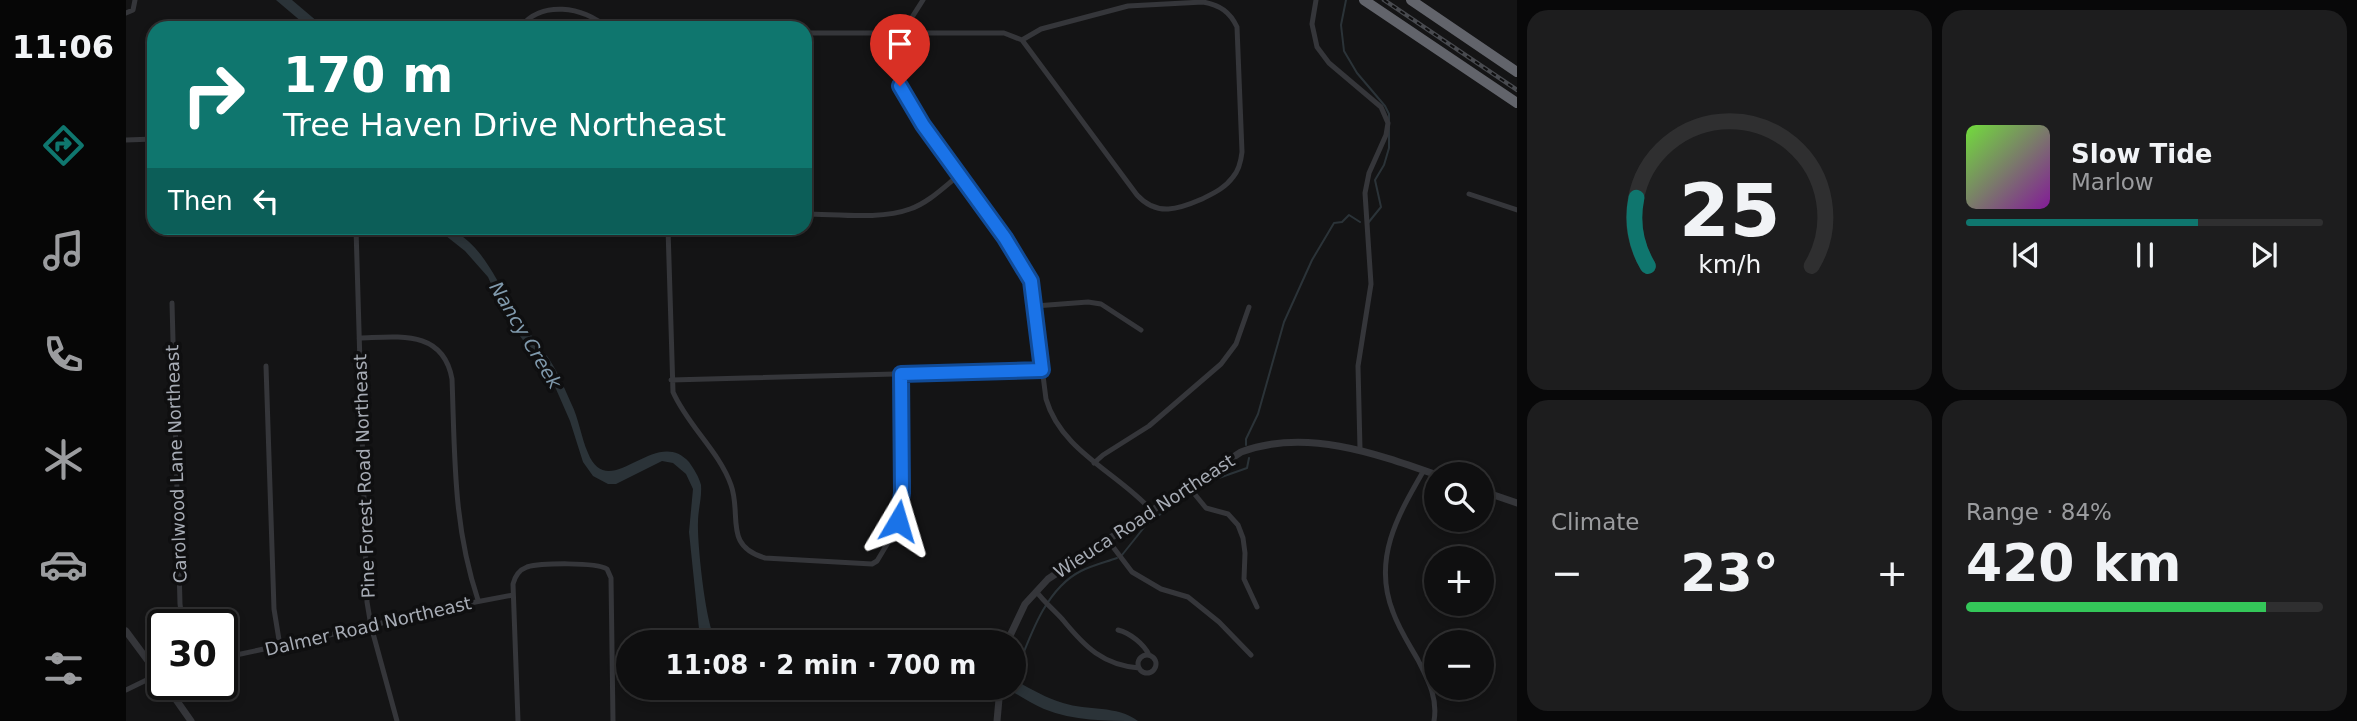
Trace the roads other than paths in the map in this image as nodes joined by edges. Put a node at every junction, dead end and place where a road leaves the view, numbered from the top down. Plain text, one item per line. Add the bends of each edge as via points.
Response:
1 (135, 0) edge
2 (923, 0) edge
3 (1316, 0) edge
4 (1364, 0) edge
5 (1411, 0) edge
6 (127, 14) edge
7 (526, 21) edge
8 (597, 21) edge
9 (812, 33) edge
10 (902, 33) junction
11 (1023, 40) junction
12 (1517, 72) edge
13 (1517, 103) edge
14 (147, 139) edge
15 (126, 140) edge
16 (959, 175) junction
17 (1469, 194) dead end
18 (1517, 210) edge
19 (812, 214) edge
20 (356, 235) edge
21 (668, 235) edge
22 (172, 303) dead end
23 (1035, 306) junction
24 (1249, 307) dead end
25 (1141, 330) dead end
26 (359, 338) junction
27 (266, 366) dead end
28 (1042, 370) junction
29 (901, 374) junction
30 (671, 380) junction
31 (1360, 449) junction
32 (1094, 463) junction
33 (1424, 470) joint
34 (1189, 487) junction
35 (1494, 495) edge
36 (1517, 503) edge
37 (1151, 510) junction
38 (1110, 542) junction
39 (1039, 594) junction
40 (513, 595) junction
41 (478, 600) junction
42 (1257, 607) dead end
43 (181, 609) edge
44 (371, 626) junction
45 (1012, 630) edge
46 (1118, 630) dead end
47 (126, 631) edge
48 (280, 646) junction
49 (238, 655) edge
50 (1149, 655) junction
51 (1251, 656) dead end
52 (147, 657) edge
53 (1139, 668) junction
54 (147, 680) edge
55 (126, 690) edge
56 (176, 700) edge
57 (999, 700) edge
58 (997, 719) edge
59 (191, 721) edge
60 (397, 721) edge
61 (518, 721) edge
62 (613, 721) edge
63 (1434, 721) edge

1 - 6 street
2 - 10 street
3 - 31 street via 1312,24 1317,47 1329,64 1381,107 1388,123 1365,193 1371,284 1358,366
4 - 13 highway
5 - 12 highway
7 - 8 street via 537,12 562,8 584,12
9 - 10 street
10 - 11 street via 1004,33
10 - 16 street via 896,62 900,86
11 - 11 street via 1147,204 1164,210 1181,208 1219,191 1235,175 1242,152 1239,37 1234,20 1222,8 1203,2 1128,6 1041,29
14 - 15 street
16 - 19 street via 910,209 884,214
16 - 23 street via 1028,275
17 - 18 street
20 - 26 street, Pine Forest Road Northeast
21 - 30 street
22 - 43 street, Carolwood Lane Northeast
23 - 25 street via 1101,304
23 - 28 street
24 - 32 street via 1237,344 1221,364 1149,426
26 - 41 street via 418,338 435,348 448,365 457,513
26 - 44 street, Pine Forest Road Northeast
27 - 48 street via 274,609
28 - 29 street
28 - 32 street via 1052,415
29 - 30 street
29 - 30 street via 901,506 892,536 872,564 765,558 746,549 736,532 730,481 678,404
31 - 33 street, Wieuca Road Northeast
31 - 34 street, Wieuca Road Northeast via 1269,444 1241,452
32 - 37 street
33 - 63 street via 1394,525 1385,576 1392,611 1432,690
34 - 37 street, Wieuca Road Northeast
34 - 42 street via 1206,508 1228,514 1238,525 1245,553 1244,579
35 - 36 street
37 - 38 street, Wieuca Road Northeast
38 - 39 street, Wieuca Road Northeast via 1061,568
38 - 51 street via 1132,572 1161,589 1188,597
39 - 45 street, Wieuca Road Northeast
39 - 53 street via 1093,652 1110,663
40 - 41 street, Dalmer Road Northeast
40 - 61 street
40 - 62 street via 515,578 527,567 598,565 607,569 611,578
41 - 44 street, Dalmer Road Northeast
44 - 48 street, Dalmer Road Northeast
44 - 60 street, Pine Forest Road Northeast
46 - 50 street via 1146,648
47 - 52 street
48 - 49 street, Dalmer Road Northeast
50 - 53 street via 1139,659
50 - 53 street via 1156,661 1154,669 1146,673
54 - 55 street
56 - 59 street
57 - 58 street

